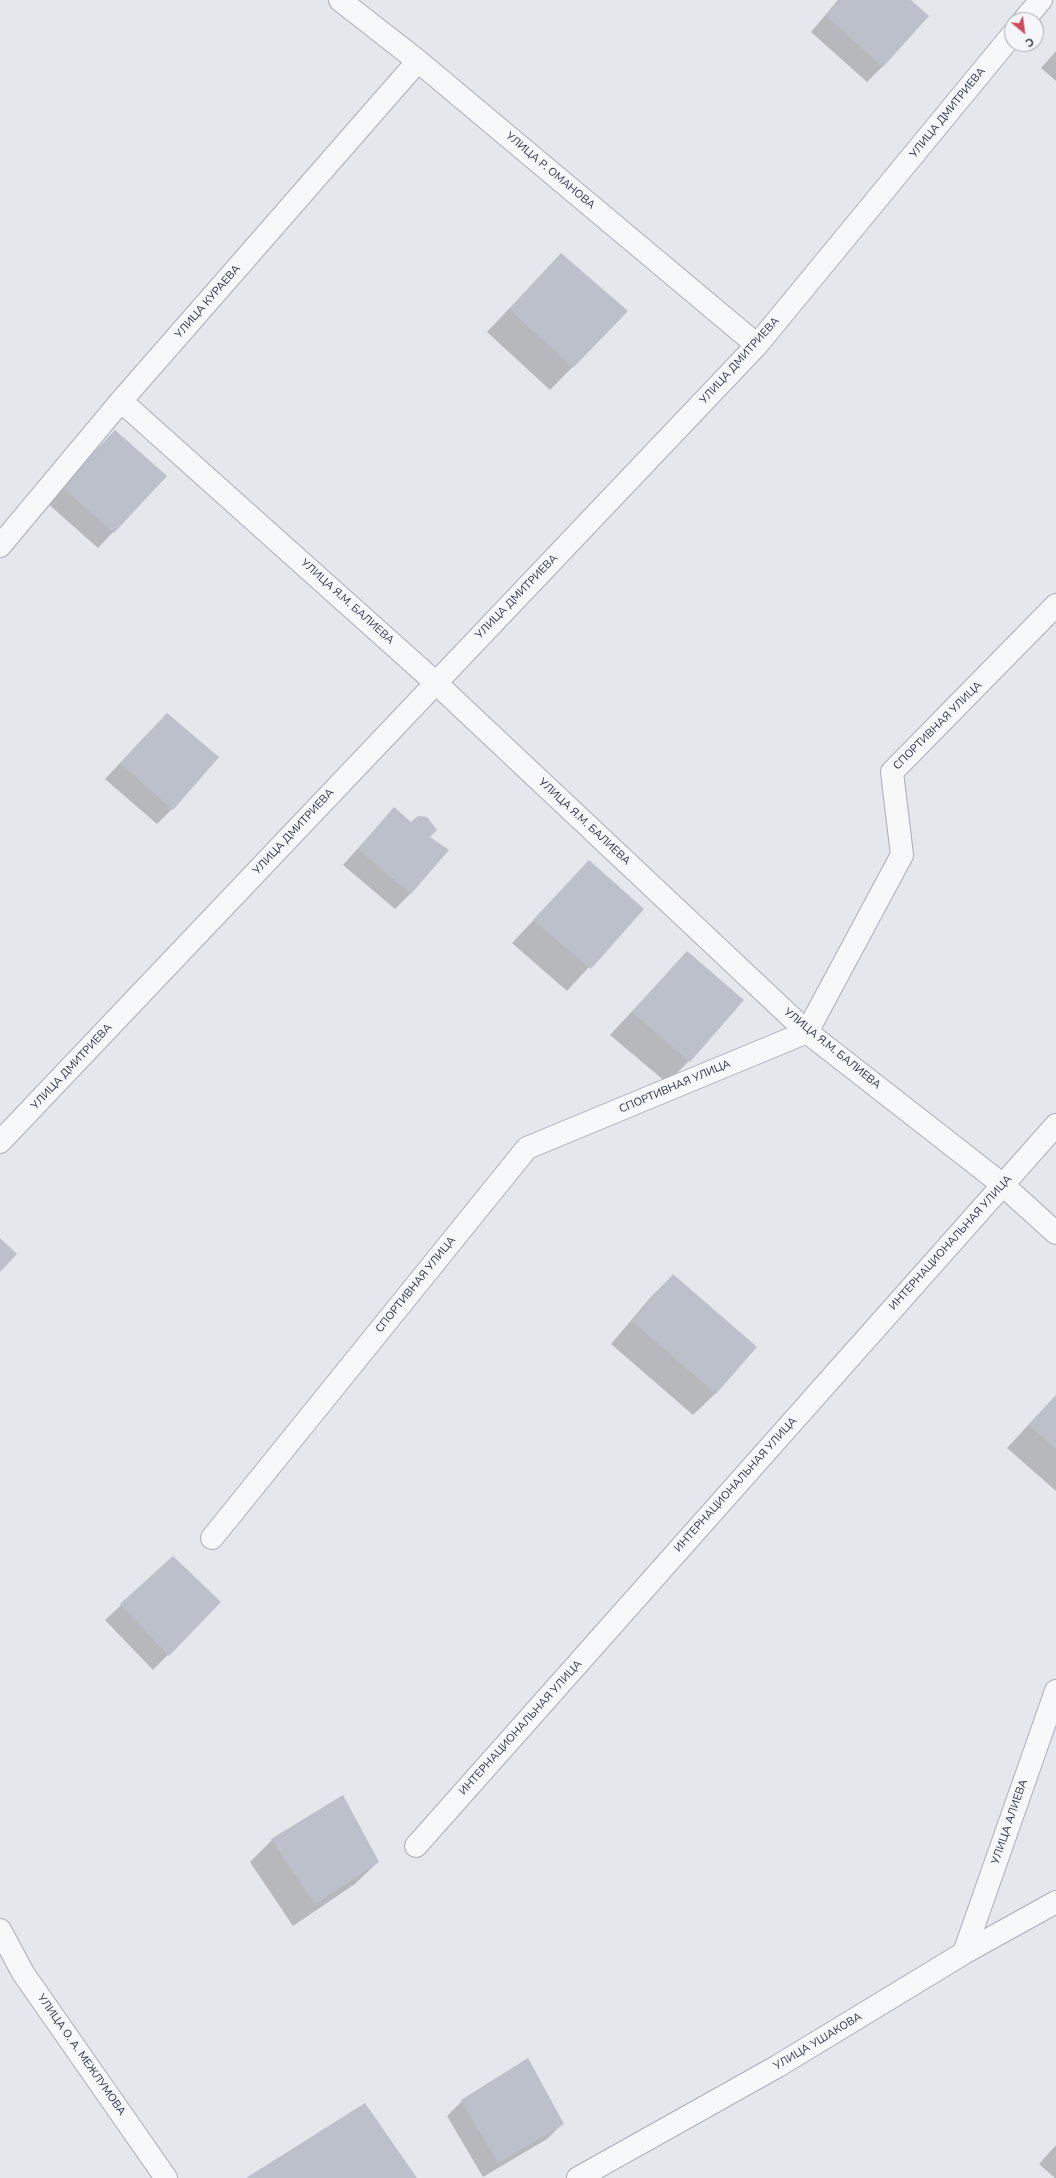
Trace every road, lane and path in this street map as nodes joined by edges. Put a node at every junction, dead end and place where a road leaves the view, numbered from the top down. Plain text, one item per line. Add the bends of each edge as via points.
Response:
1 (340, 0) edge
2 (1041, 0) edge
3 (1031, 12) edge
4 (1004, 45) edge
5 (418, 61) junction
6 (757, 345) junction
7 (121, 401) junction
8 (0, 546) edge
9 (1056, 605) edge
10 (436, 682) junction
11 (807, 1032) junction
12 (1056, 1125) edge
13 (1, 1141) edge
14 (1003, 1184) junction
15 (1056, 1233) edge
16 (212, 1538) dead end
17 (1056, 1691) edge
18 (416, 1846) dead end
19 (1056, 1902) edge
20 (0, 1930) edge
21 (964, 1953) junction
22 (166, 2178) edge
23 (578, 2178) edge

1 - 5 street, УЛИЦА Р. ОМАНОВА
2 - 3 street
4 - 6 street, УЛИЦА ДМИТРИЕВА
5 - 6 street, УЛИЦА Р. ОМАНОВА
5 - 7 street, УЛИЦА КУРАЕВА
6 - 10 street, УЛИЦА ДМИТРИЕВА
7 - 8 street, УЛИЦА КУРАЕВА
7 - 10 street, УЛИЦА Я.М. БАЛИЕВА
9 - 11 street, СПОРТИВНАЯ УЛИЦА via 892,772 902,855
10 - 11 street, УЛИЦА Я.М. БАЛИЕВА
10 - 13 street, УЛИЦА ДМИТРИЕВА
11 - 14 street, УЛИЦА Я.М. БАЛИЕВА
11 - 16 street, СПОРТИВНАЯ УЛИЦА via 527,1148
12 - 14 street, ИНТЕРНАЦИОНАЛЬНАЯ УЛИЦА
14 - 15 street, УЛИЦА Я.М. БАЛИЕВА
14 - 18 street, ИНТЕРНАЦИОНАЛЬНАЯ УЛИЦА
17 - 21 street, УЛИЦА АЛИЕВА
19 - 21 street, УЛИЦА УШАКОВА
20 - 22 street, УЛИЦА О. А. МЕЖЛУМОВА via 23,1973
21 - 23 street, УЛИЦА УШАКОВА via 778,2066

